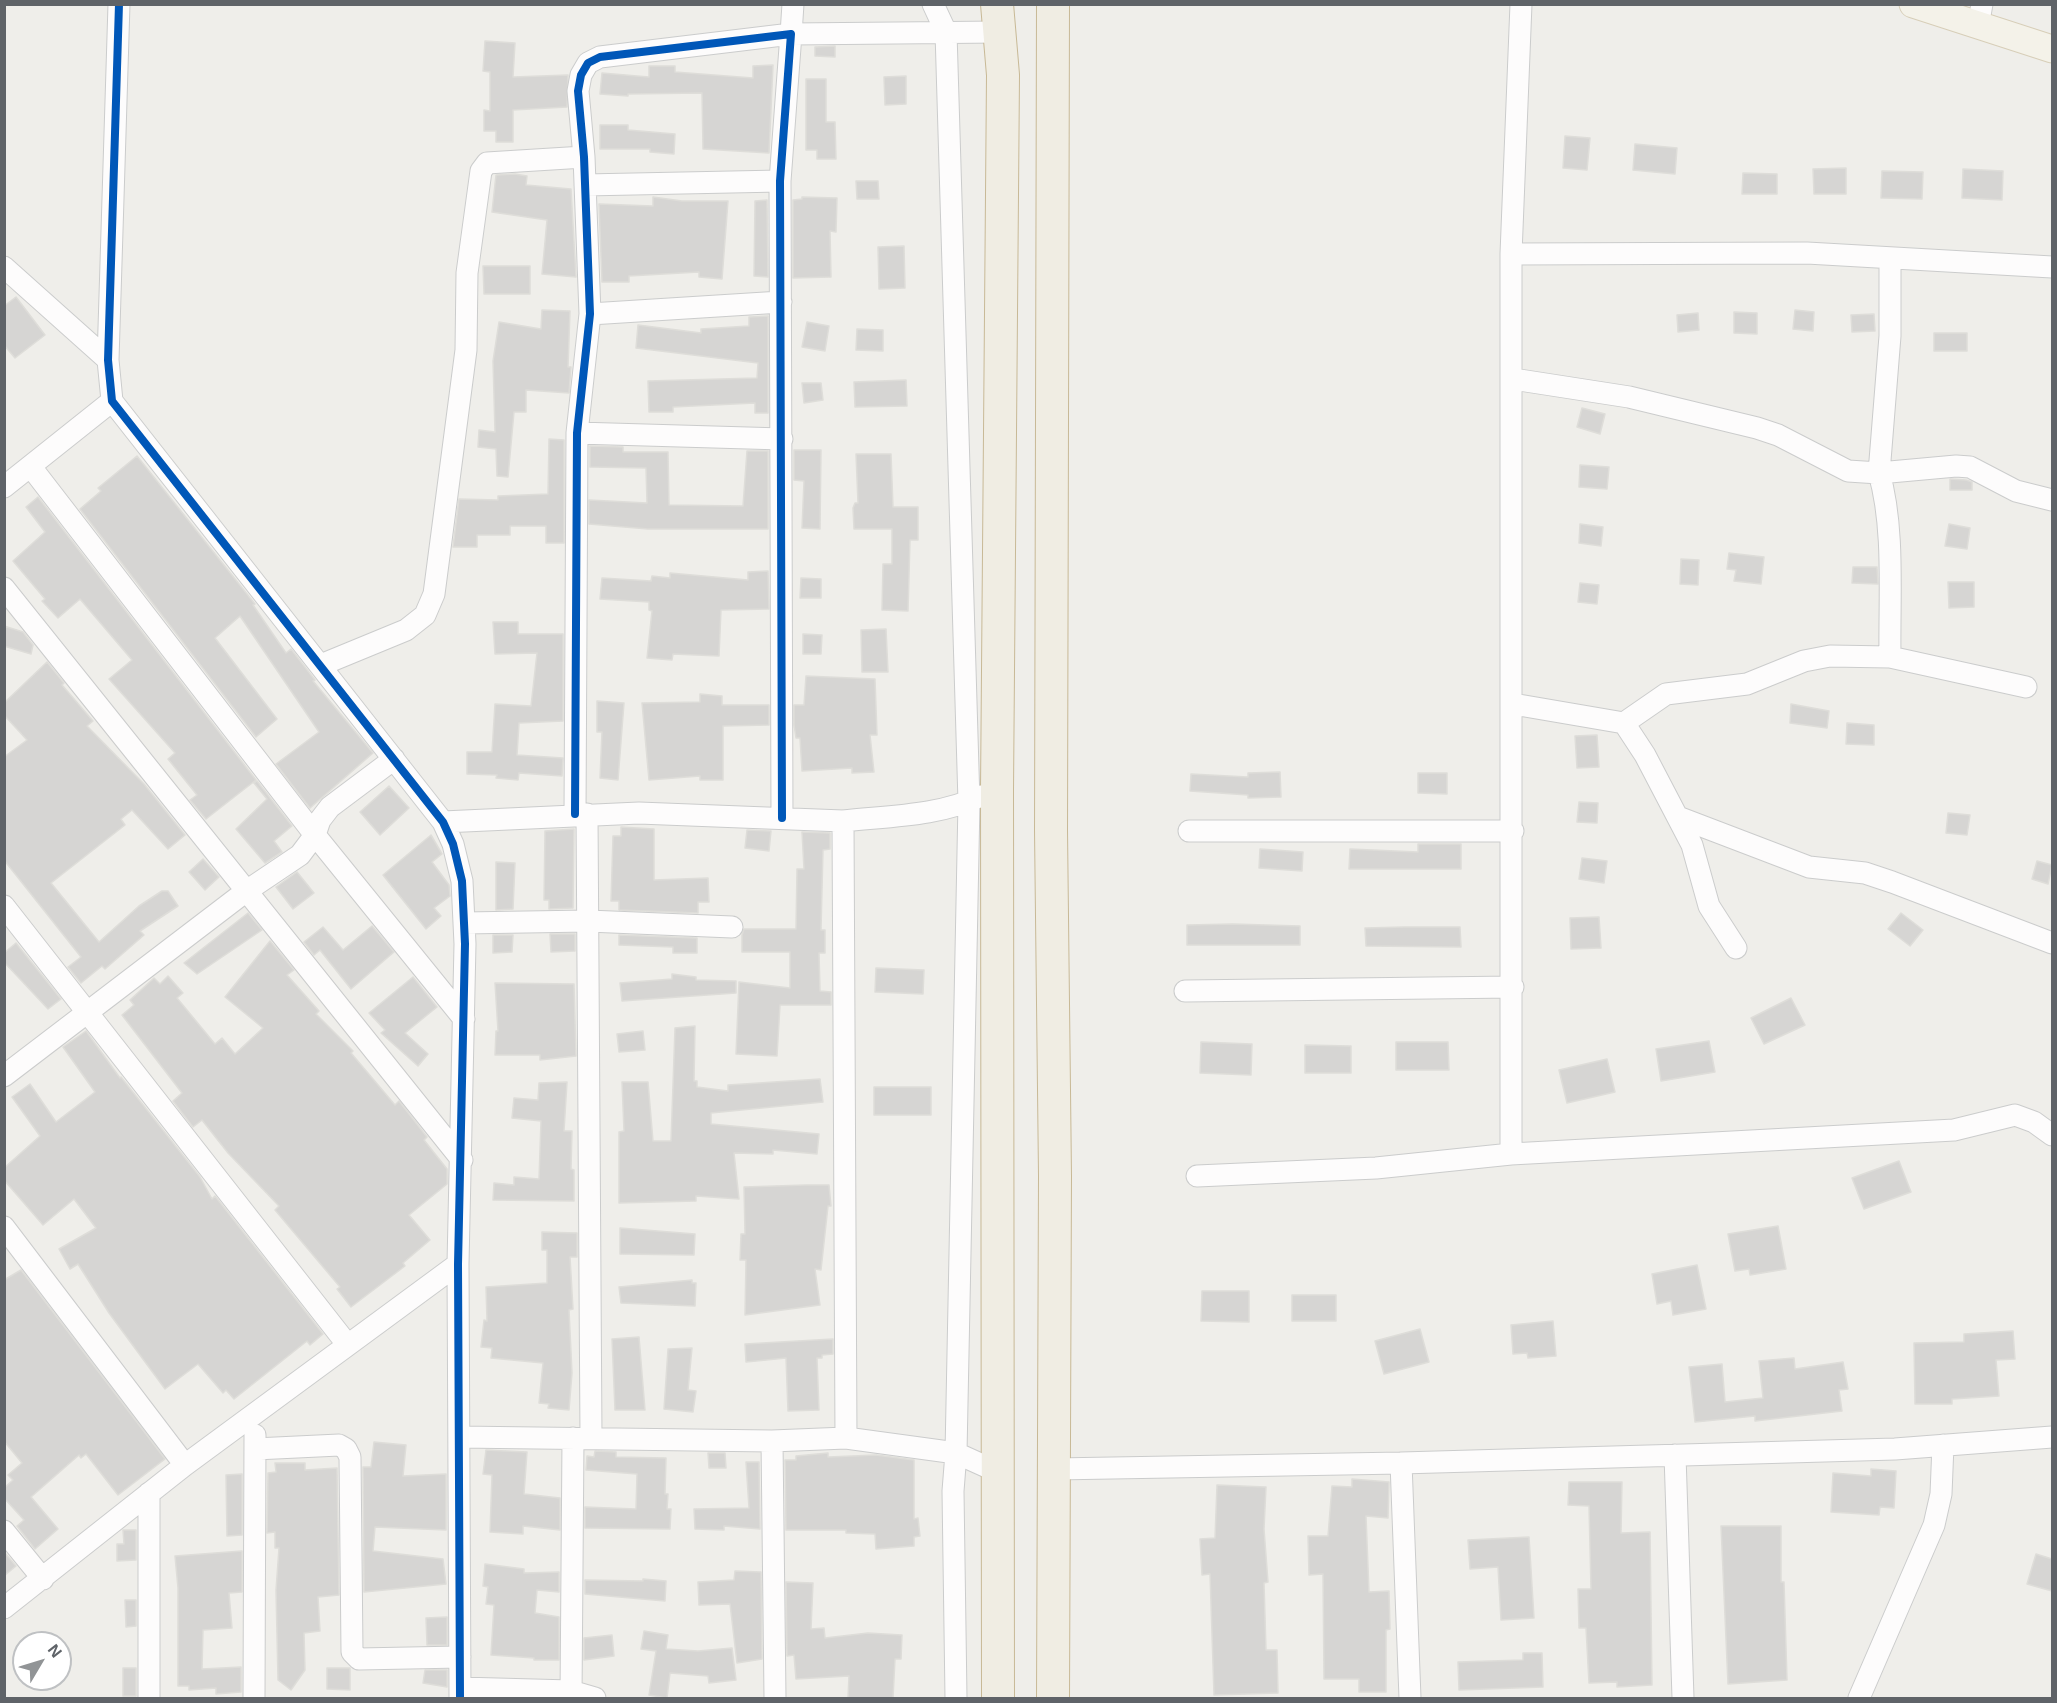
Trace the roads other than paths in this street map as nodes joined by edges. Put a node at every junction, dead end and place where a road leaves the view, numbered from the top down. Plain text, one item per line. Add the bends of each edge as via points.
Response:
1 (119, 4) edge
2 (793, 4) edge
3 (933, 4) edge
4 (1053, 4) edge
5 (1521, 4) edge
6 (1913, 4) edge
7 (1980, 15) edge
8 (998, 18) edge
9 (946, 32) junction
10 (791, 34) junction
11 (2052, 49) edge
12 (584, 157) junction
13 (780, 181) junction
14 (585, 185) junction
15 (1510, 254) junction
16 (1890, 258) junction
17 (4, 267) edge
18 (2052, 267) edge
19 (781, 302) junction
20 (590, 314) junction
21 (108, 360) junction
22 (1513, 379) junction
23 (112, 401) junction
24 (577, 433) junction
25 (782, 439) junction
26 (31, 467) junction
27 (1879, 472) junction
28 (4, 487) edge
29 (2052, 500) edge
30 (4, 588) edge
31 (1890, 657) junction
32 (321, 665) junction
33 (2026, 687) dead end
34 (1513, 704) junction
35 (1624, 723) junction
36 (394, 759) junction
37 (997, 789) junction
38 (969, 802) junction
39 (581, 814) junction
40 (1678, 817) junction
41 (782, 818) junction
42 (843, 821) junction
43 (443, 822) junction
44 (1189, 831) dead end
45 (1513, 831) junction
46 (315, 836) junction
47 (245, 892) junction
48 (4, 906) edge
49 (588, 921) junction
50 (464, 923) junction
51 (732, 927) dead end
52 (2052, 943) edge
53 (1736, 948) dead end
54 (1513, 987) junction
55 (1185, 991) dead end
56 (87, 1012) junction
57 (464, 1019) junction
58 (4, 1076) edge
59 (2052, 1135) edge
60 (1512, 1154) junction
61 (462, 1160) junction
62 (1197, 1176) dead end
63 (4, 1227) edge
64 (458, 1264) junction
65 (347, 1344) junction
66 (255, 1414) junction
67 (459, 1437) junction
68 (2052, 1437) edge
69 (582, 1438) junction
70 (846, 1438) junction
71 (772, 1441) junction
72 (1943, 1445) junction
73 (255, 1449) junction
74 (956, 1453) junction
75 (1675, 1455) junction
76 (1401, 1463) junction
77 (185, 1466) junction
78 (1055, 1469) junction
79 (998, 1472) junction
80 (149, 1494) junction
81 (4, 1531) edge
82 (43, 1579) junction
83 (4, 1608) edge
84 (460, 1657) junction
85 (460, 1693) edge
86 (571, 1695) edge
87 (149, 1698) edge
88 (254, 1698) edge
89 (595, 1698) edge
90 (775, 1698) edge
91 (956, 1698) edge
92 (998, 1698) edge
93 (1053, 1698) edge
94 (1410, 1698) edge
95 (1683, 1698) edge
96 (1860, 1698) edge

1 - 21 street
2 - 10 street
3 - 9 street
4 - 78 highway via 1051,830
5 - 15 street
6 - 7 main road
7 - 11 main road
8 - 9 street
8 - 37 highway via 1003,75
9 - 10 street
9 - 38 street
10 - 12 street via 600,57 588,63 578,91
10 - 13 street
12 - 14 street
12 - 32 street via 503,160 487,163 481,171 467,273 466,350 434,594 425,615 406,630
13 - 14 street
13 - 19 street
14 - 20 street
15 - 16 street via 1807,253
15 - 22 street
16 - 18 street
16 - 27 street via 1890,336
17 - 21 street
19 - 20 street
19 - 25 street
20 - 24 street
21 - 23 street
22 - 27 street via 1629,397 1757,428 1848,471
22 - 34 street
23 - 26 street
23 - 32 street
24 - 25 street
24 - 39 street
25 - 41 street
26 - 28 street
26 - 46 street
27 - 29 street via 1970,467 2016,491
27 - 31 street via 1887,520
30 - 47 street
31 - 33 street
31 - 35 street via 1830,656 1804,661 1747,684 1666,694
32 - 36 street
34 - 35 street
34 - 45 street
35 - 40 street
36 - 43 street
36 - 46 street via 330,807
37 - 38 street
37 - 79 highway
38 - 42 street
38 - 74 street
39 - 41 street
39 - 43 street
39 - 49 street
40 - 52 street via 1809,867 1841,869 1883,879
40 - 53 street via 1692,845 1708,906
41 - 42 street
42 - 70 street
43 - 50 street via 462,881
44 - 45 street
45 - 54 street
46 - 47 street via 287,866
46 - 57 street
47 - 56 street
47 - 61 street
48 - 56 street
49 - 50 street
49 - 51 street
49 - 69 street
50 - 57 street
54 - 55 street
54 - 60 street
56 - 58 street
56 - 65 street
57 - 61 street
59 - 60 street via 2015,1115 1954,1130
60 - 62 street via 1376,1168
61 - 64 street
63 - 77 street
64 - 65 street
64 - 67 street
65 - 66 street
66 - 73 street
66 - 77 street
67 - 69 street
67 - 84 street
68 - 72 street
69 - 71 street
69 - 86 street
70 - 71 street
70 - 74 street
71 - 90 street
72 - 75 street
72 - 96 street via 1941,1494 1934,1525
73 - 84 street via 339,1445 350,1457 354,1656
73 - 88 street
74 - 79 street
74 - 91 street
75 - 76 street
75 - 95 street
76 - 78 street
76 - 94 street
77 - 80 street
78 - 93 highway
79 - 92 highway
80 - 82 street
80 - 87 street
81 - 82 street
82 - 83 street
84 - 85 street
85 - 86 street
86 - 89 street

